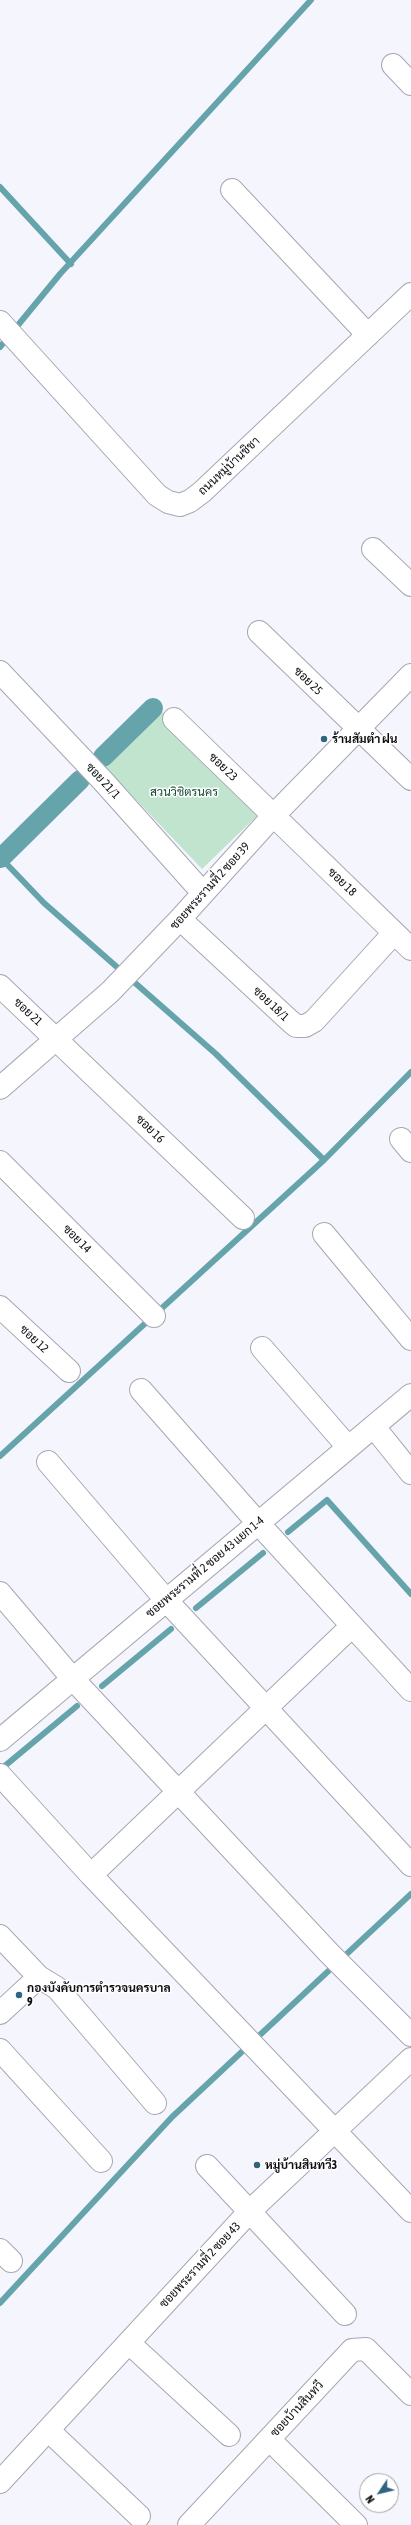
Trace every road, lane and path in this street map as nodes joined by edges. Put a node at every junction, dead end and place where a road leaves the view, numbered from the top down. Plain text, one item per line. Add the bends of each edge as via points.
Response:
1 (393, 65) dead end
2 (411, 84) edge
3 (232, 190) dead end
4 (411, 294) edge
5 (0, 322) edge
6 (368, 335) junction
7 (373, 549) dead end
8 (411, 585) edge
9 (258, 632) dead end
10 (0, 672) edge
11 (411, 675) edge
12 (174, 719) dead end
13 (358, 729) junction
14 (411, 779) edge
15 (273, 816) junction
16 (203, 892) junction
17 (180, 919) junction
18 (394, 933) junction
19 (411, 949) edge
20 (0, 986) edge
21 (56, 1039) junction
22 (0, 1088) edge
23 (0, 1162) edge
24 (243, 1218) dead end
25 (324, 1234) dead end
26 (0, 1306) edge
27 (154, 1316) dead end
28 (411, 1339) edge
29 (262, 1348) dead end
30 (69, 1371) dead end
31 (141, 1390) dead end
32 (411, 1395) edge
33 (374, 1427) junction
34 (348, 1448) junction
35 (48, 1462) dead end
36 (411, 1473) edge
37 (258, 1523) junction
38 (0, 1593) edge
39 (166, 1600) junction
40 (352, 1626) junction
41 (72, 1678) junction
42 (411, 1690) edge
43 (267, 1710) junction
44 (0, 1740) edge
45 (0, 1775) edge
46 (178, 1790) junction
47 (411, 1865) edge
48 (91, 1875) junction
49 (0, 1936) edge
50 (39, 1977) junction
51 (0, 2013) edge
52 (411, 2035) edge
53 (0, 2050) edge
54 (411, 2059) edge
55 (155, 2103) dead end
56 (334, 2132) junction
57 (101, 2161) dead end
58 (208, 2166) dead end
59 (250, 2211) junction
60 (411, 2211) edge
61 (345, 2314) dead end
62 (129, 2343) junction
63 (411, 2394) edge
64 (48, 2430) junction
65 (229, 2435) dead end
66 (269, 2439) junction
67 (0, 2482) edge
68 (139, 2516) dead end
69 (189, 2525) edge
70 (356, 2525) edge

1 - 2 street
3 - 6 street
4 - 6 street, ถนนหมู่บ้านชิชา
5 - 6 street, ถนนหมู่บ้านชิชา via 157,495 168,502 180,505 202,492
7 - 8 street
9 - 13 street, ซอย 25
10 - 16 street, ซอย 21/1
11 - 13 street, ซอยพระรามที่ 2 ซอย 39
12 - 15 street, ซอย 23
13 - 14 street, ซอย 25
13 - 15 street, ซอยพระรามที่ 2 ซอย 39
15 - 16 street, ซอยพระรามที่ 2 ซอย 39
15 - 18 street, ซอย 18
16 - 17 street, ซอยพระรามที่ 2 ซอย 39
17 - 18 street, ซอย 18/1 via 296,1026 305,1026 314,1021
17 - 21 street, ซอยพระรามที่ 2 ซอย 39 via 110,992
18 - 19 street, ซอย 18
20 - 21 street, ซอย 21
21 - 22 street, ซอยพระรามที่ 2 ซอย 39
21 - 24 street, ซอย 16
23 - 27 street, ซอย 14
25 - 28 street
26 - 30 street, ซอย 12
29 - 34 street
31 - 37 street
32 - 33 street, ซอยพระรามที่ 2 ซอย 43 แยก 1-4
33 - 34 street, ซอยพระรามที่ 2 ซอย 43 แยก 1-4
33 - 36 street
34 - 37 street, ซอยพระรามที่ 2 ซอย 43 แยก 1-4
35 - 39 street
37 - 39 street, ซอยพระรามที่ 2 ซอย 43 แยก 1-4
37 - 40 street
38 - 41 street
39 - 41 street, ซอยพระรามที่ 2 ซอย 43 แยก 1-4
39 - 43 street
40 - 42 street
40 - 43 street
41 - 44 street, ซอยพระรามที่ 2 ซอย 43 แยก 1-4
41 - 46 street
43 - 46 street
43 - 47 street
45 - 48 street
46 - 48 street
46 - 52 street via 329,1953
48 - 56 street
49 - 50 street
50 - 51 street
50 - 55 street via 57,1988
53 - 57 street
54 - 56 street, ซอยพระรามที่ 2 ซอย 43
56 - 59 street, ซอยพระรามที่ 2 ซอย 43
56 - 60 street
58 - 59 street
59 - 61 street
59 - 62 street, ซอยพระรามที่ 2 ซอย 43
62 - 64 street, ซอยพระรามที่ 2 ซอย 43
62 - 65 street
63 - 66 street, ซอยบ้านสินทวี via 366,2349 352,2350
64 - 67 street, ซอยพระรามที่ 2 ซอย 43
64 - 68 street
66 - 69 street, ซอยบ้านสินทวี
66 - 70 street

